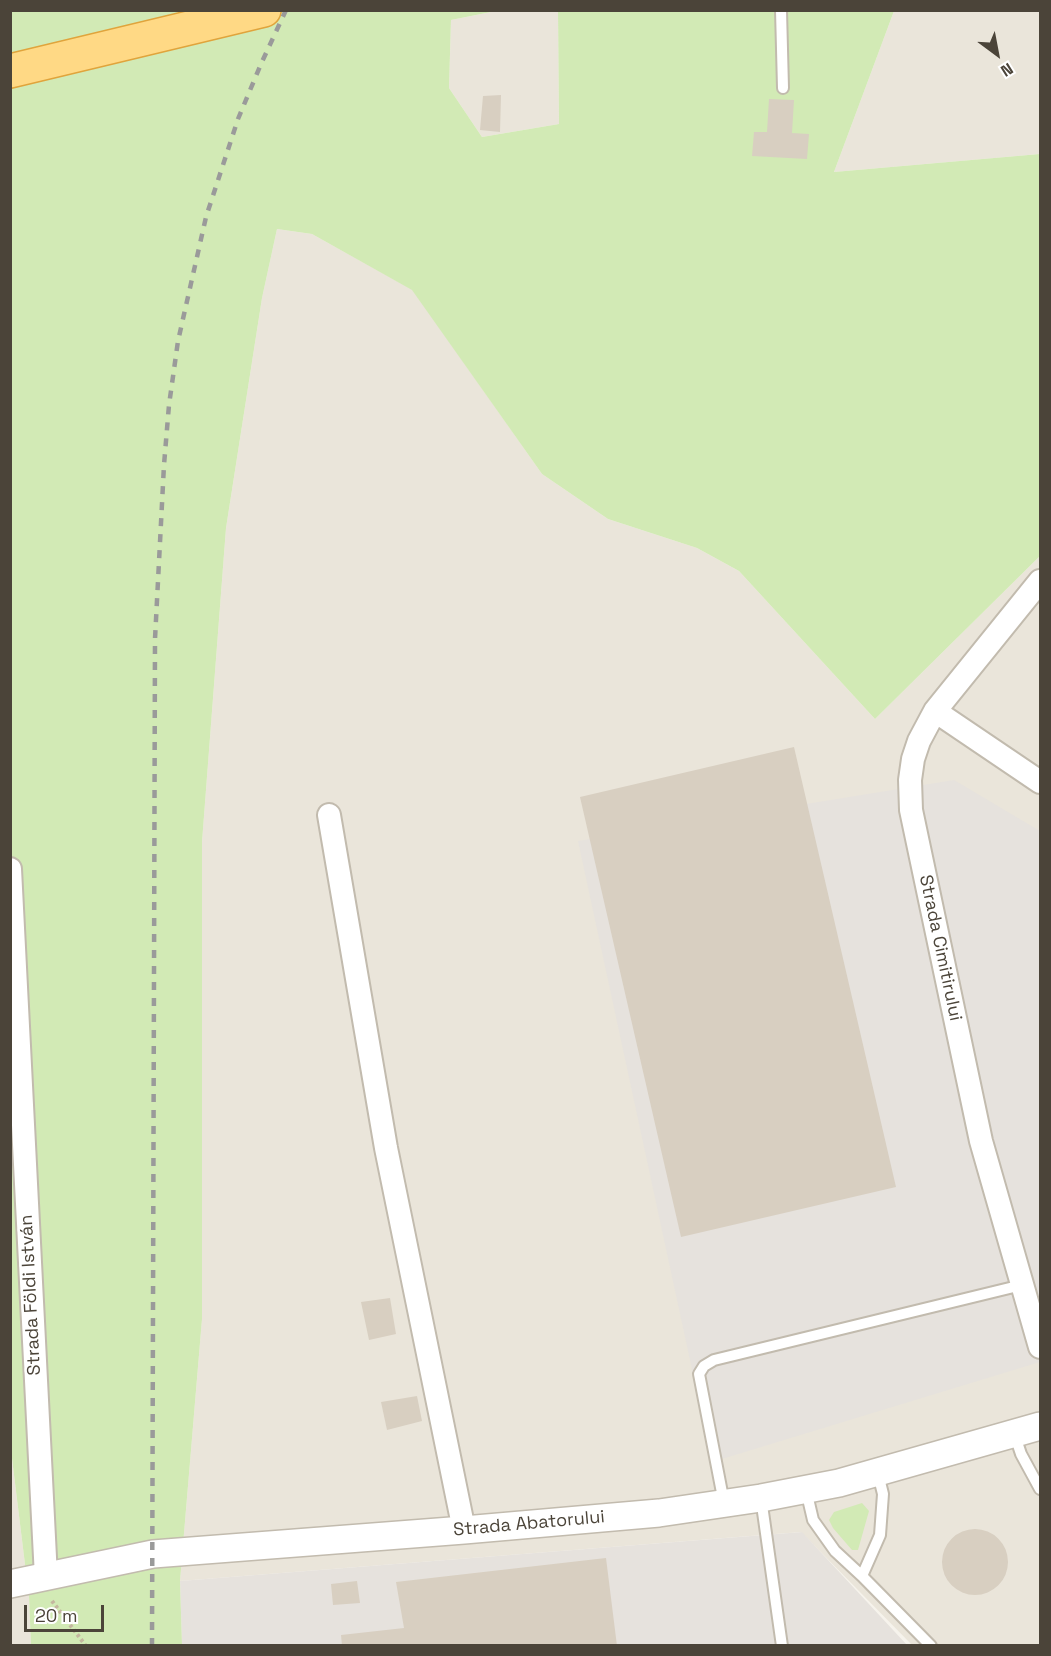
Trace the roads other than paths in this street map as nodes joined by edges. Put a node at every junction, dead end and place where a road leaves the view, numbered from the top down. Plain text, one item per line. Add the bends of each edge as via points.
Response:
1 (264, 10) edge
2 (781, 10) edge
3 (10, 70) edge
4 (783, 88) dead end
5 (1041, 581) edge
6 (935, 711) junction
7 (1041, 782) edge
8 (329, 815) dead end
9 (10, 869) edge
10 (1022, 1285) junction
11 (1041, 1347) edge
12 (1041, 1426) edge
13 (1014, 1433) junction
14 (878, 1473) junction
15 (1041, 1489) edge
16 (806, 1490) junction
17 (761, 1498) junction
18 (723, 1503) junction
19 (464, 1530) junction
20 (862, 1576) junction
21 (46, 1577) junction
22 (10, 1584) edge
23 (782, 1646) edge
24 (931, 1646) edge

1 - 3 highway
2 - 4 lane
5 - 6 street, Strada Cimitirului
6 - 7 street
6 - 10 street, Strada Cimitirului via 913,759 911,810 981,1141
8 - 19 street via 386,1148
9 - 21 street, Strada Földi István
10 - 11 street, Strada Cimitirului
10 - 18 lane via 714,1360 704,1366 699,1374
12 - 13 street, Strada Abatorului
13 - 14 street, Strada Abatorului
13 - 15 lane
14 - 16 street, Strada Abatorului
14 - 20 lane via 883,1494 880,1534
16 - 17 street, Strada Abatorului
16 - 20 lane via 813,1520 836,1551
17 - 18 street, Strada Abatorului
17 - 23 lane
18 - 19 street, Strada Abatorului via 659,1513
19 - 21 street, Strada Abatorului via 153,1554
20 - 24 lane
21 - 22 street, Strada Abatorului

